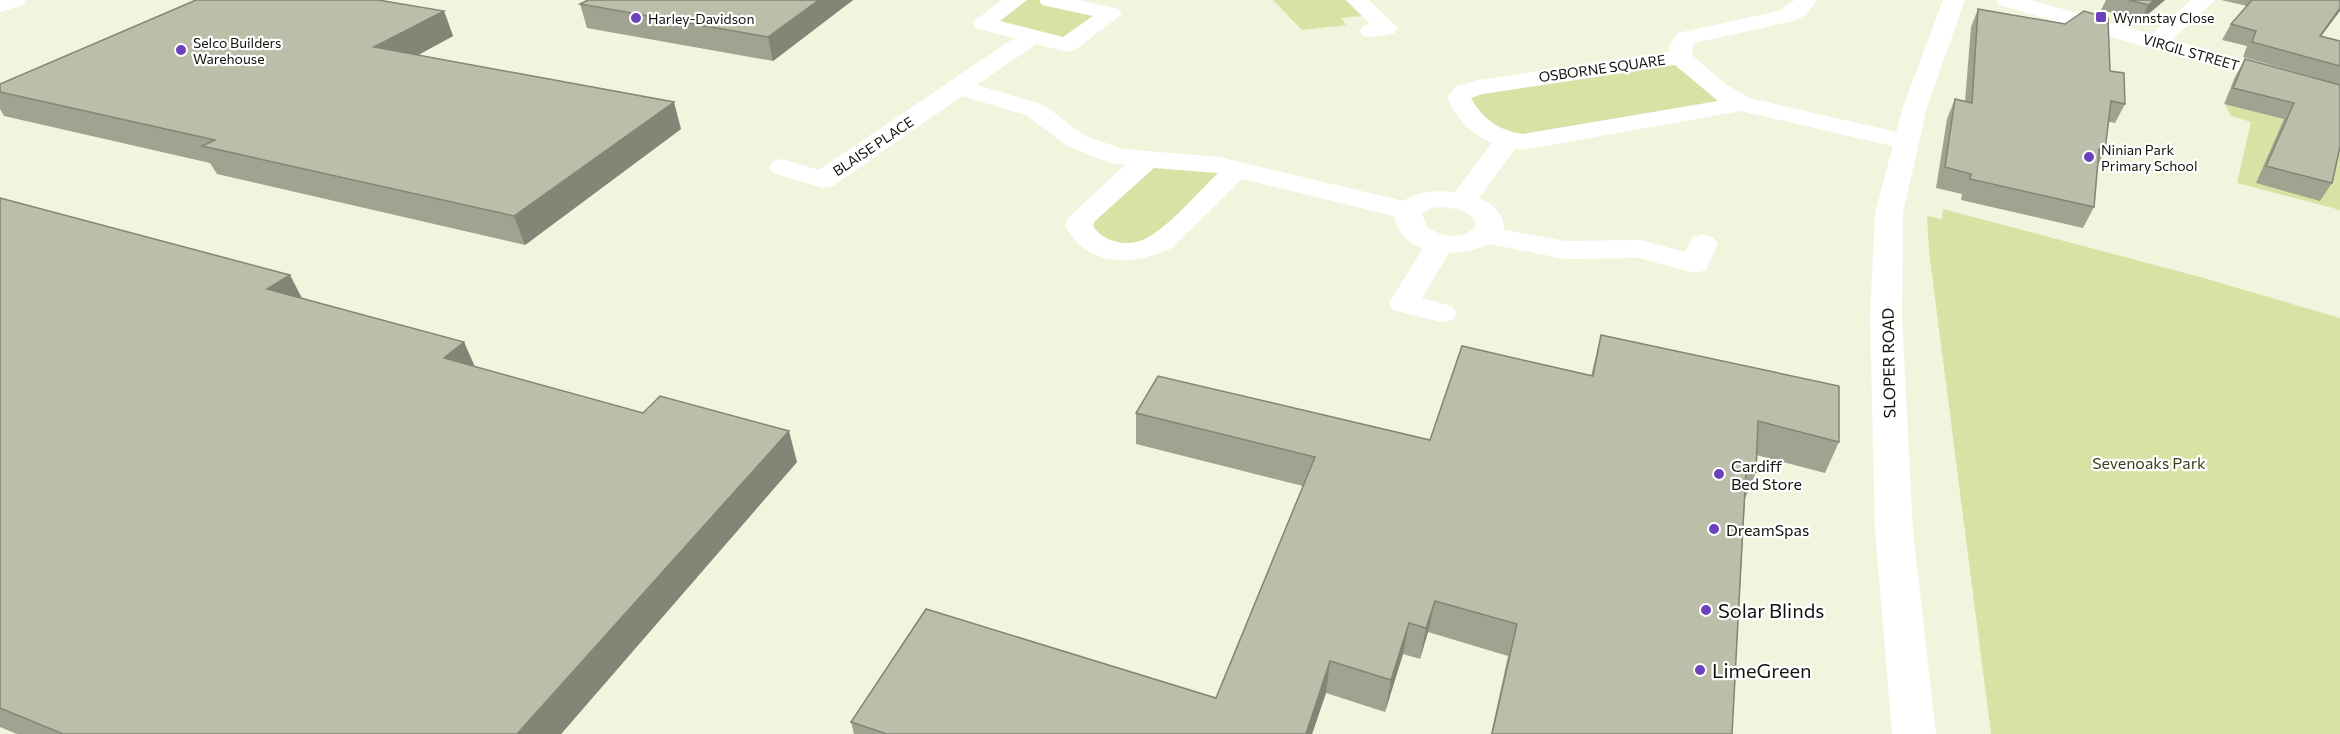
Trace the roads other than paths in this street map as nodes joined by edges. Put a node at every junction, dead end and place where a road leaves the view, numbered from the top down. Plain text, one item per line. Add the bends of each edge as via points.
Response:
1 (15, 0) edge
2 (1016, 0) edge
3 (1050, 0) edge
4 (1806, 0) edge
5 (1954, 0) edge
6 (2007, 0) edge
7 (2204, 0) edge
8 (0, 6) edge
9 (1367, 15) edge
10 (1340, 18) dead end
11 (1032, 36) junction
12 (2156, 42) junction
13 (1680, 57) junction
14 (959, 87) junction
15 (2340, 95) edge
16 (1741, 105) junction
17 (1507, 141) junction
18 (1905, 141) junction
19 (1146, 161) junction
20 (782, 167) dead end
21 (1238, 169) junction
22 (1462, 201) junction
23 (1408, 211) junction
24 (1487, 236) junction
25 (1440, 243) junction
26 (1703, 243) dead end
27 (1442, 313) dead end
28 (1914, 734) edge

1 - 8 street
2 - 11 street via 983,23
3 - 11 street via 1111,14 1067,45
4 - 13 street via 1798,10 1785,16 1686,38 1680,46
5 - 18 street, SLOPER ROAD
6 - 12 street, VIRGIL STREET
7 - 12 street
9 - 10 street
11 - 14 street, BLAISE PLACE
12 - 15 street, VIRGIL STREET
13 - 16 street, OSBORNE SQUARE via 1708,83
13 - 17 street, OSBORNE SQUARE via 1464,92 1459,98 1472,118 1490,134
14 - 19 street via 1035,110 1076,141 1100,151
14 - 20 street, BLAISE PLACE via 822,180
16 - 17 street via 1540,140
16 - 18 street
17 - 22 street
18 - 28 street, SLOPER ROAD via 1889,213 1886,317 1894,531
19 - 21 street via 1194,162
19 - 21 street via 1082,218 1078,226 1090,242 1121,252 1152,248
21 - 23 street
22 - 23 street via 1434,199
22 - 24 street via 1491,220
23 - 25 street via 1406,222 1411,229
24 - 25 street via 1470,243
24 - 26 street via 1564,250 1640,249 1695,264
25 - 27 street via 1404,303

